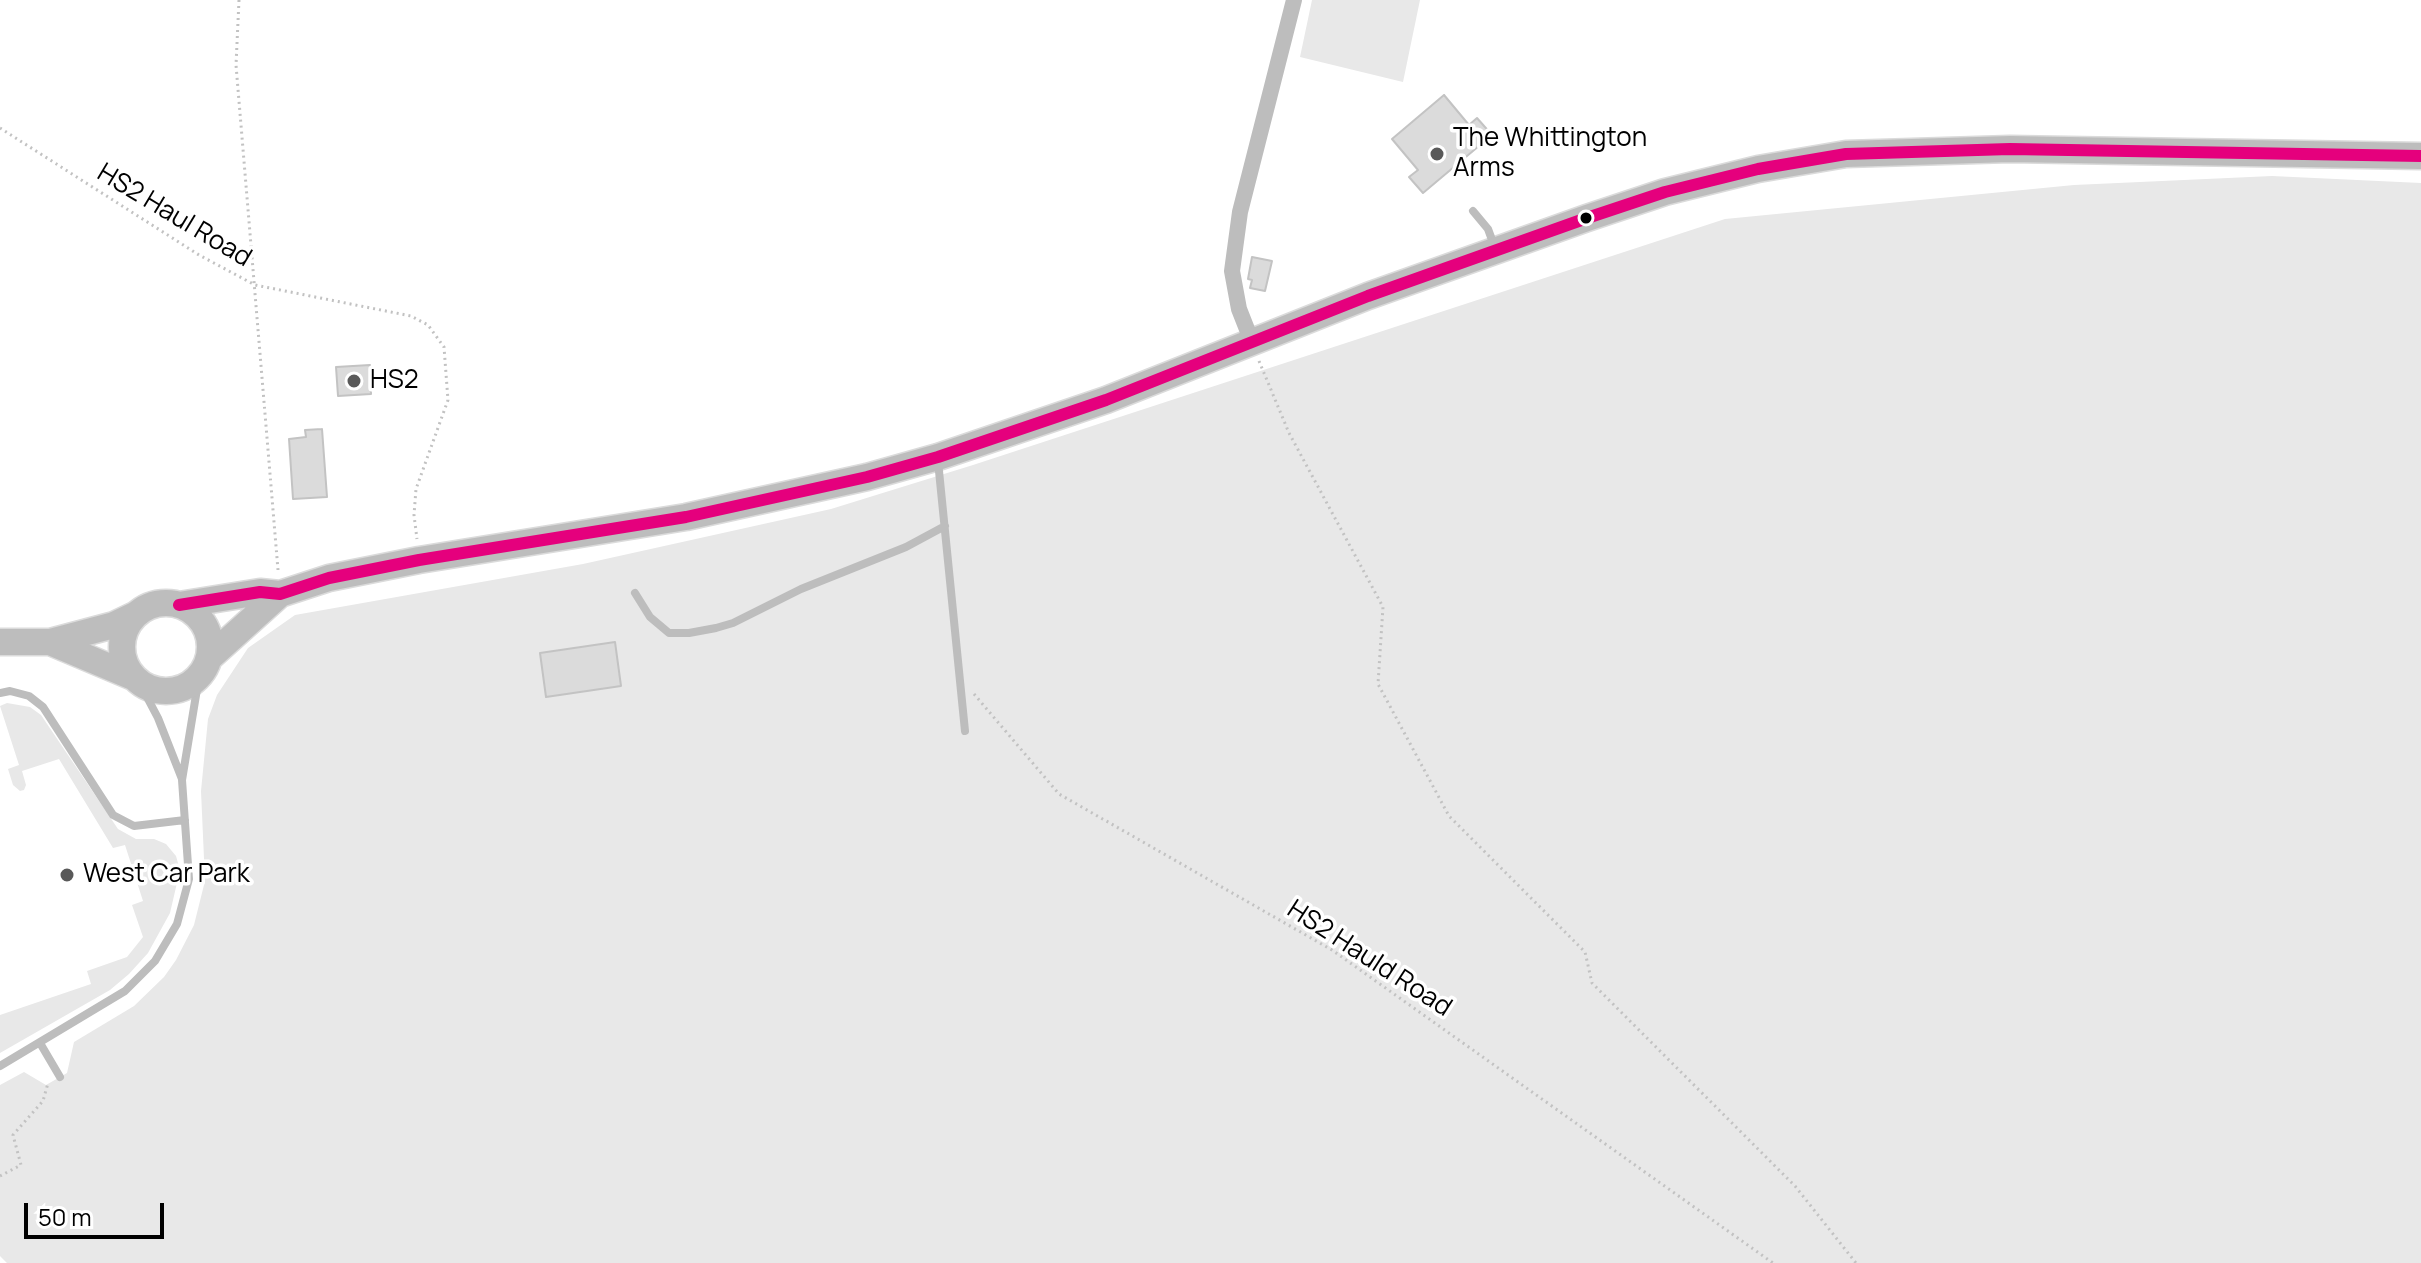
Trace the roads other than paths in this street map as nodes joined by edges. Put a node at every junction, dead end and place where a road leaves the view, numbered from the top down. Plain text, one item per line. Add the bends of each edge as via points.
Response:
1 (1294, 0) edge
2 (2421, 156) edge
3 (1473, 211) dead end
4 (1496, 251) junction
5 (1252, 342) junction
6 (938, 457) junction
7 (945, 526) junction
8 (635, 593) dead end
9 (280, 594) junction
10 (179, 605) junction
11 (137, 614) junction
12 (0, 642) edge
13 (50, 642) junction
14 (204, 668) junction
15 (136, 680) junction
16 (0, 693) edge
17 (965, 731) dead end
18 (182, 780) junction
19 (185, 820) junction
20 (40, 1043) junction
21 (0, 1066) edge
22 (60, 1077) dead end

1 - 5 street via 1240,212 1232,271
2 - 4 main road via 2010,149 1846,154 1665,192
3 - 4 lane via 1488,229
4 - 5 main road
5 - 6 main road via 1106,400
6 - 7 lane
6 - 9 main road via 686,517 419,560
7 - 8 lane via 716,628 669,633 650,617
7 - 17 lane
9 - 10 main road via 260,592
9 - 14 main road
10 - 11 main road via 152,605
10 - 14 main road via 196,614 210,639
11 - 13 main road
11 - 15 main road via 122,645 124,663
12 - 13 main road
13 - 15 main road
14 - 15 main road via 170,692
14 - 18 lane
15 - 18 lane via 158,718
16 - 19 lane via 29,696 43,707 113,815 134,826
18 - 19 lane
19 - 20 lane via 186,894 160,954 125,991
20 - 21 lane
20 - 22 lane

